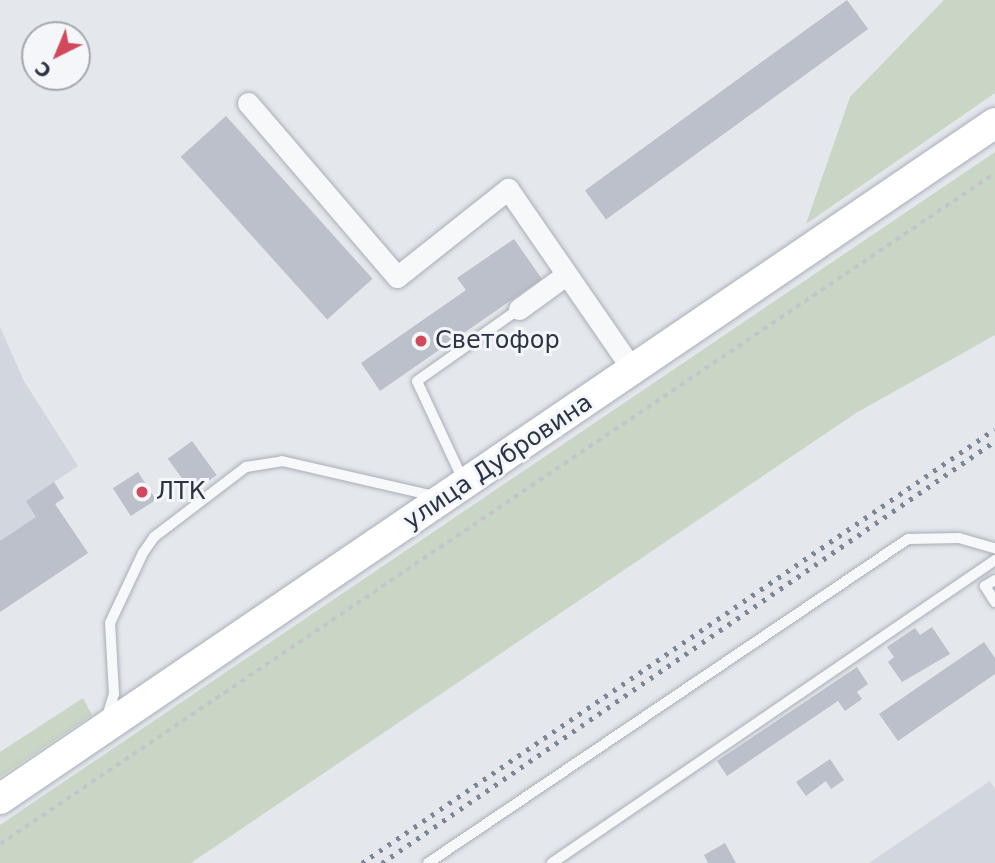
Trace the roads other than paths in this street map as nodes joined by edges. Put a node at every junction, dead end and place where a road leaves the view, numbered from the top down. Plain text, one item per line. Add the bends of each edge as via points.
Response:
1 (248, 103) dead end
2 (995, 123) edge
3 (567, 274) junction
4 (519, 309) joint
5 (632, 370) junction
6 (455, 492) junction
7 (995, 548) edge
8 (995, 561) edge
9 (995, 580) edge
10 (995, 602) edge
11 (103, 729) junction
12 (0, 799) edge
13 (428, 863) edge
14 (552, 863) edge

1 - 3 street via 397,277 508,189
2 - 5 main road, улица Дубровина
3 - 4 street
3 - 5 street
4 - 6 lane via 417,381
5 - 6 main road, улица Дубровина
6 - 11 main road, улица Дубровина
6 - 11 lane via 282,461 246,467 154,537 142,553 110,623 114,694
7 - 13 lane via 959,538 908,539
8 - 14 lane
9 - 10 lane via 985,586
11 - 12 main road, улица Дубровина

